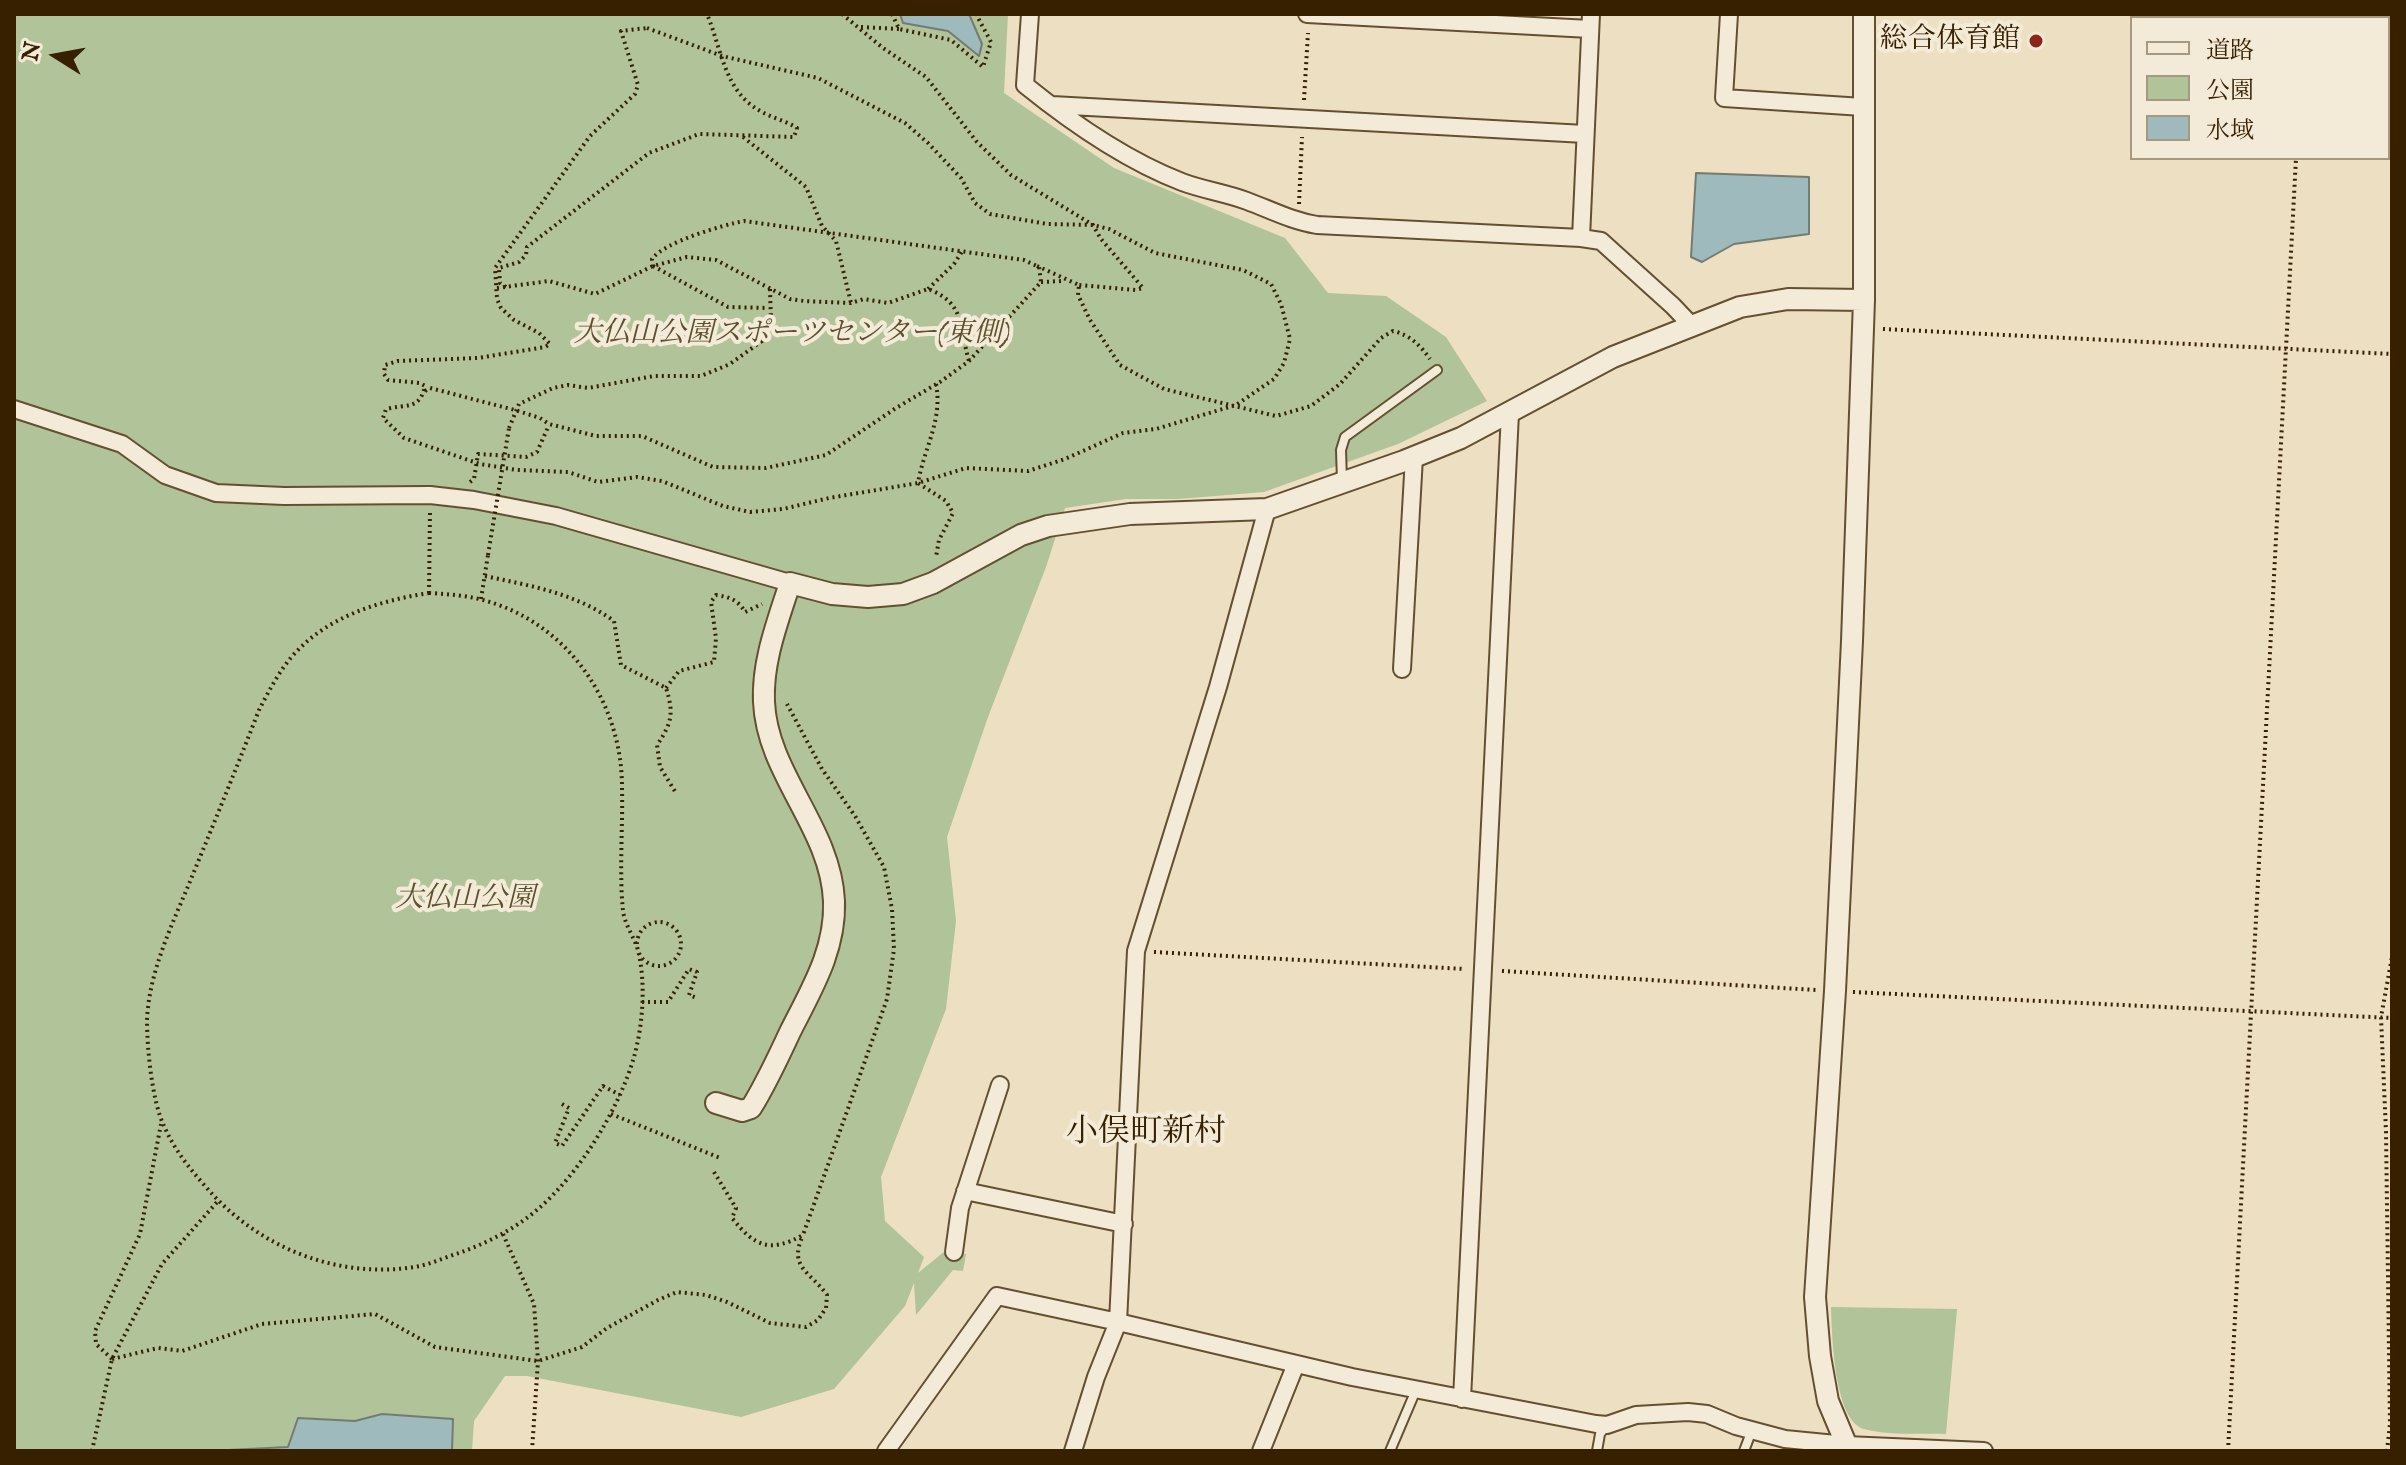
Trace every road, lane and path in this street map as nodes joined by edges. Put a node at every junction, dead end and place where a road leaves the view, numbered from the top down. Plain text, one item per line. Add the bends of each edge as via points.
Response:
1 (707, 14) edge
2 (842, 14) edge
3 (892, 14) edge
4 (976, 14) edge
5 (1030, 14) edge
6 (1307, 14) edge
7 (1729, 14) edge
8 (1864, 14) edge
9 (1590, 22) edge
10 (858, 26) junction
11 (899, 29) junction
12 (722, 56) junction
13 (1051, 105) junction
14 (1863, 107) junction
15 (1585, 134) junction
16 (743, 137) junction
17 (2296, 160) edge
18 (1093, 225) junction
19 (826, 233) junction
20 (1581, 238) junction
21 (963, 250) junction
22 (653, 266) junction
23 (1039, 267) junction
24 (1066, 281) junction
25 (1041, 282) junction
26 (1079, 285) junction
27 (506, 287) junction
28 (497, 288) junction
29 (770, 289) junction
30 (928, 289) junction
31 (1864, 300) junction
32 (851, 303) junction
33 (769, 308) junction
34 (1692, 326) junction
35 (1863, 328) junction
36 (2286, 348) junction
37 (2392, 354) edge
38 (969, 361) junction
39 (1437, 370) joint
40 (936, 384) junction
41 (426, 388) junction
42 (1236, 405) junction
43 (14, 409) edge
44 (515, 410) junction
45 (1510, 413) junction
46 (549, 424) junction
47 (1414, 457) junction
48 (477, 463) junction
49 (918, 483) junction
50 (1342, 483) junction
51 (430, 509) dead end
52 (1267, 509) junction
53 (485, 576) junction
54 (790, 583) junction
55 (933, 583) junction
56 (429, 593) junction
57 (481, 599) junction
58 (782, 607) junction
59 (1402, 669) dead end
60 (666, 688) junction
61 (785, 700) dead end
62 (676, 793) dead end
63 (638, 950) junction
64 (1136, 951) junction
65 (2392, 957) edge
66 (1483, 970) junction
67 (1835, 991) junction
68 (697, 998) dead end
69 (642, 1002) junction
70 (2250, 1011) junction
71 (2381, 1017) junction
72 (2390, 1018) edge
73 (1000, 1085) dead end
74 (620, 1095) junction
75 (716, 1103) dead end
76 (562, 1104) dead end
77 (611, 1114) junction
78 (162, 1122) junction
79 (720, 1158) dead end
80 (714, 1172) dead end
81 (965, 1191) junction
82 (218, 1201) junction
83 (1124, 1224) junction
84 (503, 1234) junction
85 (803, 1235) junction
86 (954, 1252) dead end
87 (1118, 1322) junction
88 (112, 1359) junction
89 (538, 1361) junction
90 (1296, 1364) junction
91 (1416, 1390) junction
92 (1462, 1399) junction
93 (1607, 1425) junction
94 (1752, 1430) junction
95 (1847, 1448) edge
96 (92, 1451) edge
97 (532, 1451) edge
98 (886, 1451) edge
99 (1073, 1451) edge
100 (1261, 1451) edge
101 (1390, 1451) edge
102 (1597, 1451) edge
103 (1744, 1451) edge
104 (1984, 1451) edge
105 (2228, 1451) edge
106 (2387, 1451) edge

1 - 12 path
2 - 10 path
3 - 11 path
4 - 11 path via 991,42 983,67 951,40
5 - 13 street via 1025,85
6 - 9 street
7 - 14 street via 1724,98
8 - 14 street
9 - 15 street
10 - 11 path
10 - 18 path via 926,77 977,142 1011,175
12 - 16 path via 725,73 740,97 797,128 794,137
12 - 18 path via 818,78 905,123 990,214
12 - 28 path via 647,28 621,31 638,85 635,94 590,136 495,268
13 - 15 street
13 - 20 street via 1128,156 1182,182 1298,222
14 - 31 street
15 - 20 street
16 - 19 path via 806,187
16 - 27 path via 699,134 649,153 527,247 519,262 499,268 500,283
17 - 36 path
18 - 26 path via 1143,288
18 - 42 path via 1155,253 1243,270 1271,284 1290,339 1284,363 1274,379
19 - 21 path
19 - 22 path via 744,221 655,255
19 - 32 path via 836,241
20 - 34 street via 1601,241
21 - 23 path
21 - 30 path
22 - 27 path via 595,294 549,281
22 - 29 path via 704,257
22 - 33 path via 728,307
23 - 24 path
23 - 25 path
24 - 25 path
24 - 26 path
25 - 38 path
26 - 42 path via 1090,320 1120,365 1164,389
27 - 28 path
28 - 41 path via 501,308 550,344 478,358 391,362 383,369 388,380
29 - 32 path via 790,299
29 - 33 path
30 - 32 path via 888,303
30 - 38 path via 954,303
31 - 34 street via 1772,300
31 - 35 street
33 - 44 path via 771,323 762,341 730,364 701,376 654,376 588,388 568,385
34 - 45 street via 1586,370
35 - 36 path
35 - 67 street
36 - 37 path
36 - 70 path
38 - 40 path
39 - 42 path via 1420,346 1393,331 1311,406 1276,416
39 - 50 lane via 1345,437
40 - 46 path via 826,455 766,468 713,467 642,436 596,436
40 - 49 path via 935,432
41 - 44 path
41 - 48 path via 416,404 386,409 383,418 404,438
42 - 49 path via 1156,429 1123,433 1028,471 966,468
43 - 54 street via 122,444 165,475 216,493 474,500 556,516
44 - 46 path
44 - 53 path, bridge
45 - 47 street
45 - 66 street
46 - 48 path via 537,452 526,457 478,454
47 - 50 street
47 - 59 street
48 - 49 path via 568,472 598,482 637,477 662,481 750,512
49 - 55 path via 946,501 953,513 939,540
50 - 52 street
51 - 56 path
52 - 55 street via 1130,514 1048,526
52 - 64 street
53 - 57 path
53 - 60 path via 557,591 601,612 614,621 621,665
54 - 55 street via 868,597 903,594
54 - 58 street
56 - 57 path
56 - 78 path via 360,610 327,627 300,648 259,710 155,972 147,1018 149,1062
57 - 63 path via 541,628 580,662 604,700 622,757 624,916
58 - 60 path via 766,603 745,612 729,597 716,595 711,602 714,662 679,671
58 - 75 street via 767,658 764,704 779,758 823,848 833,885 833,932 814,985 751,1108 742,1111
60 - 62 path via 672,706 669,727 657,745 660,767
61 - 85 path via 884,867 894,949 887,999
63 - 63 path via 638,935 648,924 669,924 679,934 678,955 667,964 652,965
63 - 69 path
64 - 66 path
64 - 83 street
65 - 71 path
66 - 67 path
66 - 92 street
67 - 70 path
67 - 95 street via 1815,1297 1828,1401
68 - 69 path via 689,995 697,972 689,969 668,1002
69 - 74 path via 635,1054
70 - 71 path
70 - 105 path
71 - 72 path
71 - 106 path
73 - 81 street
74 - 76 path via 603,1086 562,1146 555,1143 569,1108
74 - 77 path
77 - 79 path
77 - 84 path via 571,1173 539,1208
78 - 82 path via 182,1159
78 - 88 path via 140,1234 95,1331 96,1344
80 - 85 path via 736,1208 732,1218 752,1240 785,1245
81 - 83 street
81 - 86 street
82 - 84 path via 251,1230 282,1247 372,1271 422,1266
82 - 88 path via 162,1264
83 - 87 street
84 - 89 path via 534,1304
85 - 89 path via 797,1248 799,1265 827,1295 826,1308 806,1327 770,1323 727,1302 677,1292 582,1347
87 - 90 street
87 - 98 street via 997,1296
87 - 99 street
88 - 89 path via 158,1348 182,1351 262,1324 375,1314 435,1347
88 - 96 path
89 - 97 path
90 - 91 street
90 - 100 street
91 - 92 street
91 - 101 lane
92 - 93 street
93 - 94 street via 1636,1415 1688,1412
93 - 102 lane
94 - 95 street
94 - 103 lane
95 - 104 street

